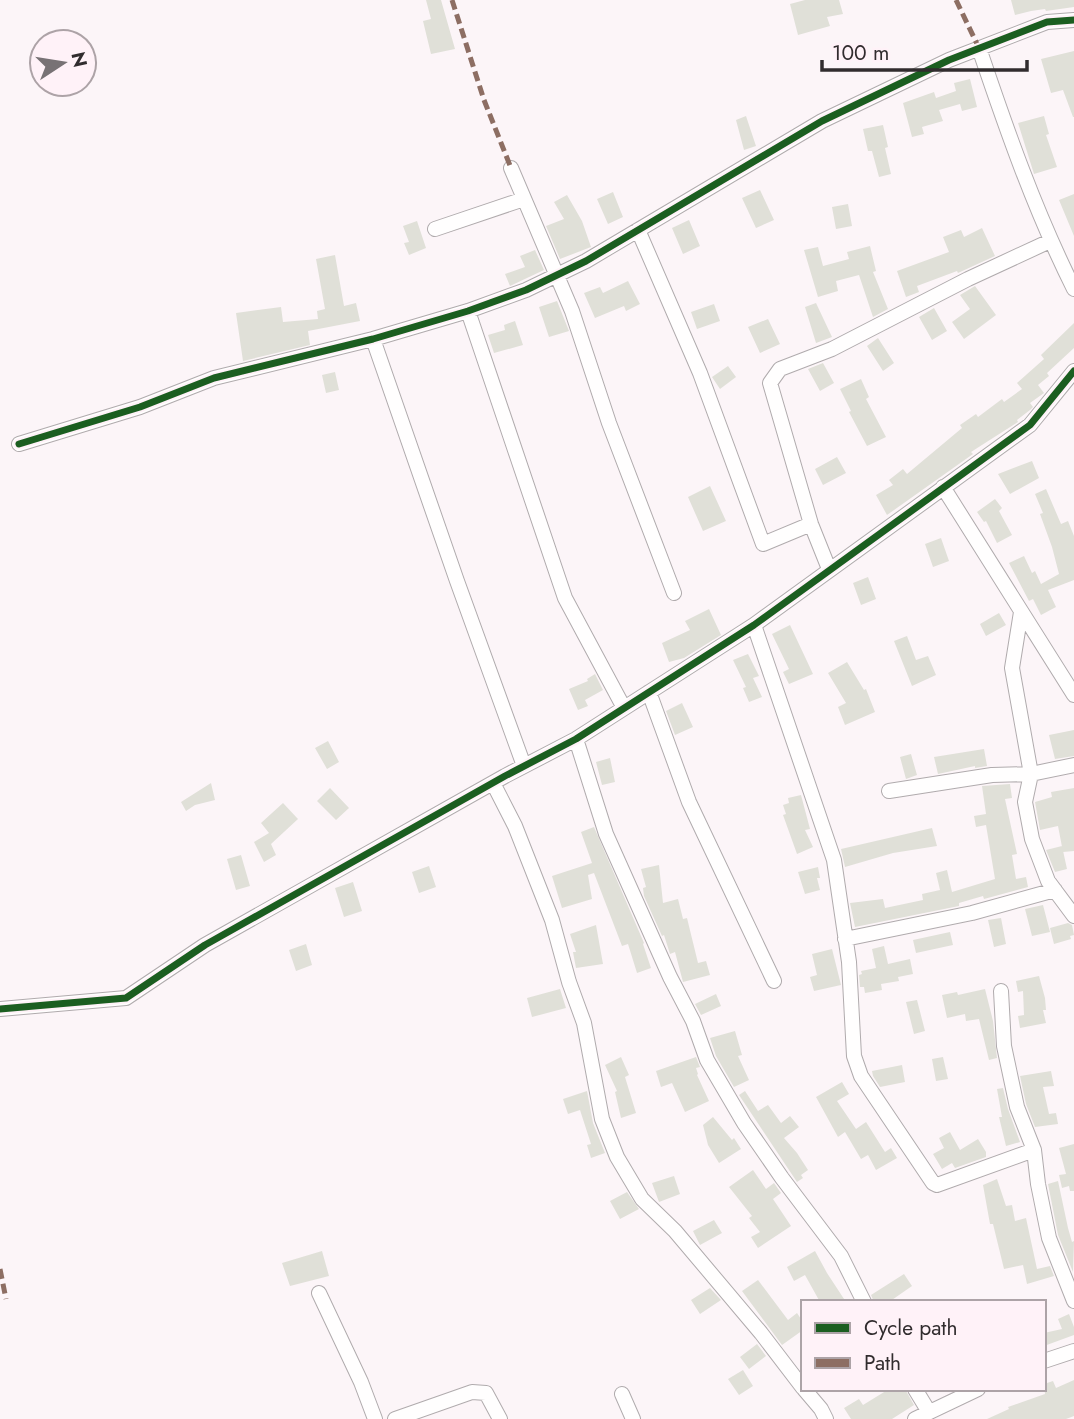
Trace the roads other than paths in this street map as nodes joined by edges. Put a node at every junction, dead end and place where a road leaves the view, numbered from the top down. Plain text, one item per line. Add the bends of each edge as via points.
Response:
1 (1074, 20) edge
2 (979, 48) junction
3 (511, 167) dead end
4 (524, 199) junction
5 (435, 229) dead end
6 (638, 230) junction
7 (1050, 242) junction
8 (555, 276) junction
9 (1074, 289) edge
10 (468, 311) junction
11 (373, 339) junction
12 (1074, 371) edge
13 (19, 443) dead end
14 (943, 487) junction
15 (811, 524) junction
16 (829, 569) junction
17 (674, 593) dead end
18 (1021, 612) junction
19 (754, 625) junction
20 (649, 692) junction
21 (1074, 695) edge
22 (624, 708) junction
23 (576, 739) junction
24 (1074, 765) edge
25 (524, 766) junction
26 (1031, 774) junction
27 (493, 783) junction
28 (889, 791) dead end
29 (1055, 890) junction
30 (1074, 916) edge
31 (845, 939) junction
32 (774, 981) dead end
33 (1000, 992) dead end
34 (0, 1009) edge
35 (1034, 1150) junction
36 (319, 1293) dead end
37 (863, 1300) edge
38 (1074, 1301) edge
39 (1074, 1351) edge
40 (1046, 1361) edge
41 (801, 1386) edge
42 (805, 1391) edge
43 (916, 1391) edge
44 (974, 1391) edge
45 (622, 1394) dead end
46 (929, 1412) junction
47 (375, 1419) edge
48 (395, 1419) edge
49 (500, 1419) edge
50 (633, 1419) edge
51 (826, 1419) edge
52 (915, 1419) edge

1 - 2 street via 1047,22
2 - 6 street via 822,121
2 - 7 street
3 - 4 street
4 - 5 street
4 - 8 street
6 - 8 street
6 - 15 street via 700,373 763,544
7 - 9 street
7 - 15 street via 832,349 780,369 770,383
8 - 10 street
8 - 17 street
10 - 11 street
10 - 22 street via 565,598
11 - 13 street via 214,378 140,407
11 - 25 street
12 - 14 street via 1030,425
14 - 16 street
14 - 18 street
15 - 16 street
16 - 19 street
18 - 21 street
18 - 26 street via 1012,668
19 - 20 street
19 - 31 street via 834,860
20 - 22 street
20 - 32 street via 689,802
22 - 23 street
23 - 25 street
23 - 37 street via 606,834 707,1060 744,1123 841,1256
24 - 26 street
25 - 27 street
26 - 28 street via 992,775
26 - 29 street via 1024,802 1048,881
27 - 34 street via 205,946 126,998
27 - 41 street via 552,920 584,1023 602,1119 617,1157 642,1199 675,1231
29 - 30 street
29 - 31 street via 972,914
31 - 35 street via 854,1056 861,1076 933,1183 943,1184
33 - 35 street via 1009,1070
35 - 38 street via 1049,1238
36 - 47 street
39 - 40 street
42 - 51 street
43 - 46 street
44 - 46 street
45 - 50 street
46 - 52 street
48 - 49 street via 472,1391 486,1393

